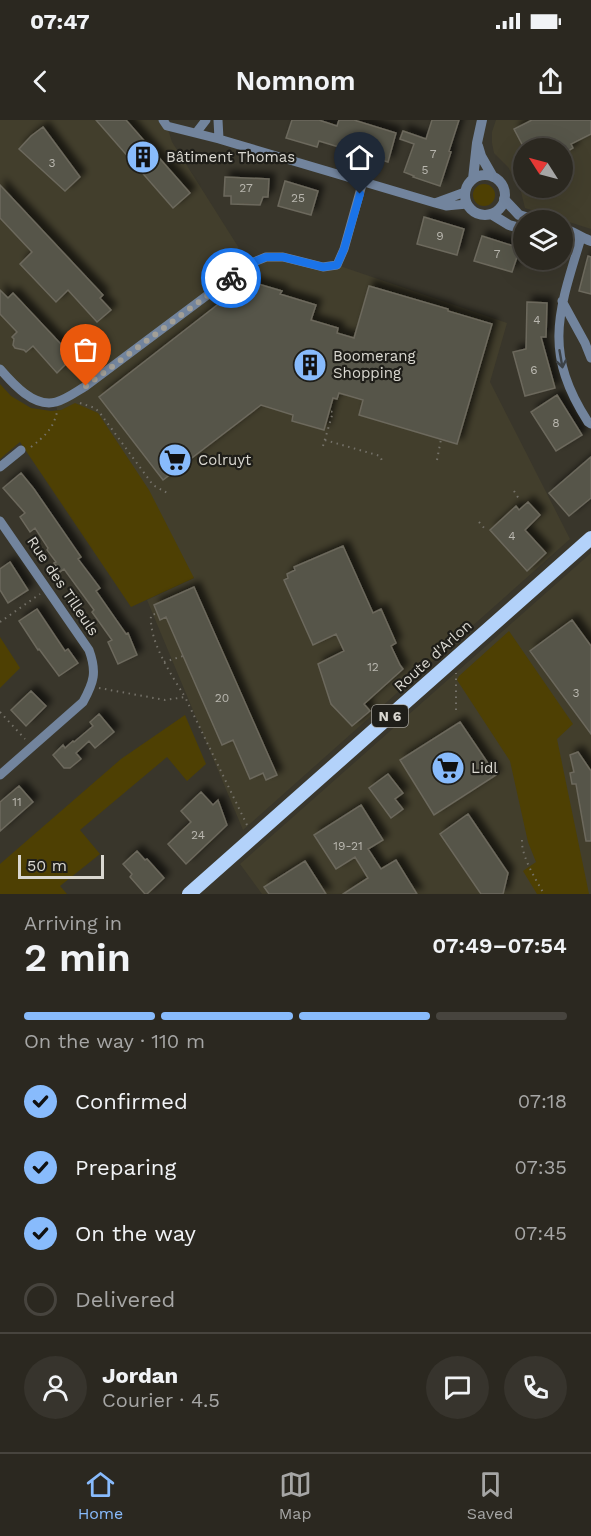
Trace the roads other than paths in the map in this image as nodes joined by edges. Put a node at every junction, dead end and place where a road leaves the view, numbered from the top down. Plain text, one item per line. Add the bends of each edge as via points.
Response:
1 (163, 120) edge
2 (206, 120) edge
3 (218, 120) edge
4 (482, 120) edge
5 (196, 133) junction
6 (219, 139) junction
7 (477, 143) junction
8 (493, 177) junction
9 (472, 179) junction
10 (363, 181) junction
11 (465, 192) junction
12 (504, 199) junction
13 (435, 203) junction
14 (467, 204) junction
15 (514, 210) edge
16 (491, 214) junction
17 (513, 226) edge
18 (573, 232) edge
19 (586, 240) edge
20 (562, 301) junction
21 (591, 358) edge
22 (0, 369) edge
23 (591, 424) edge
24 (21, 450) road end
25 (0, 467) edge
26 (0, 521) edge
27 (591, 538) edge
28 (0, 775) edge
29 (189, 894) edge

1 - 5 street via 167,126
2 - 5 street
3 - 6 street
4 - 7 street
5 - 6 street
6 - 10 street
7 - 8 street
7 - 9 street
8 - 9 street
8 - 12 street via 502,186
9 - 11 street
10 - 13 street
10 - 22 street via 337,265 323,267 283,257 266,257 249,264 86,386 57,402 35,400 18,389
11 - 13 street
11 - 14 street
12 - 15 street
12 - 16 street via 502,206
13 - 14 street
14 - 16 street via 477,214
16 - 17 street
18 - 19 street
19 - 20 street
20 - 21 street
20 -> 23 street via 560,357 576,403
24 - 25 street
26 - 28 street, Rue des Tilleuls via 89,650 94,673 83,702
27 - 29 main road, Route d'Arlon / N 6

